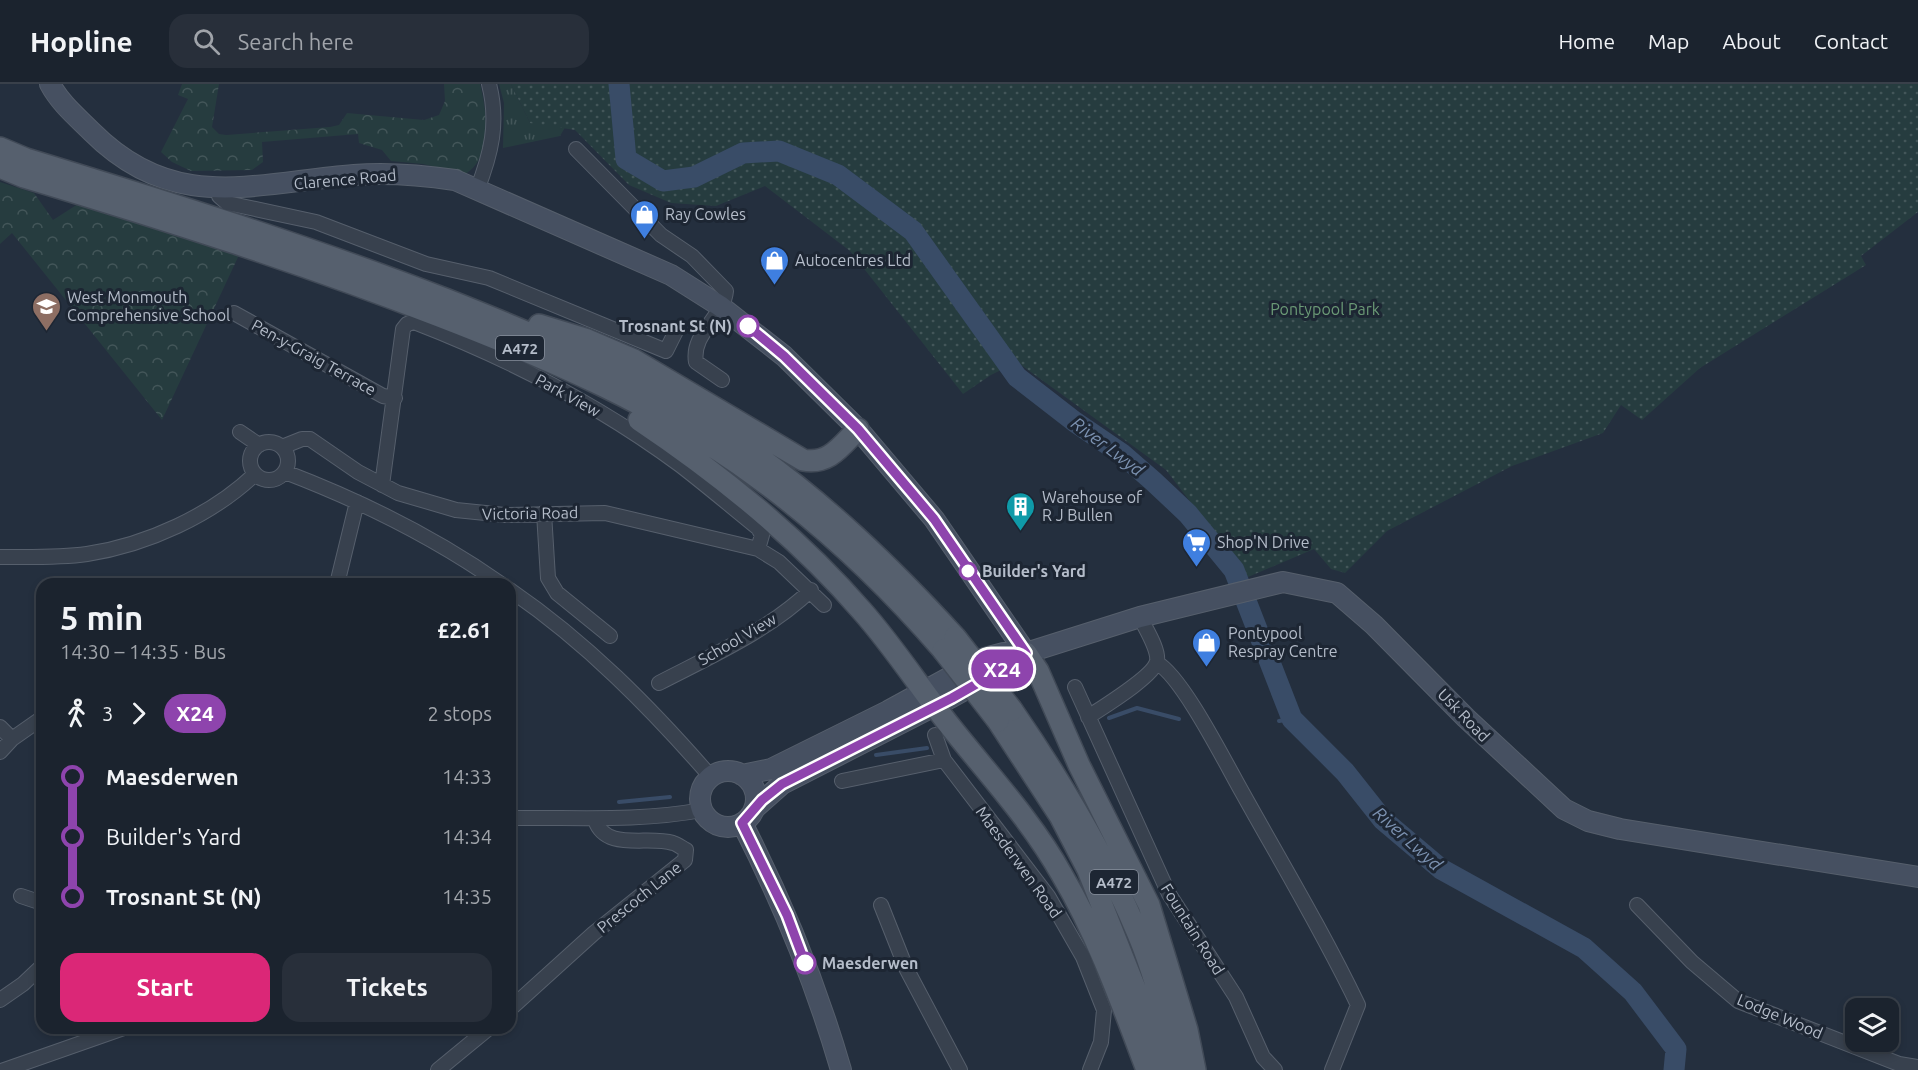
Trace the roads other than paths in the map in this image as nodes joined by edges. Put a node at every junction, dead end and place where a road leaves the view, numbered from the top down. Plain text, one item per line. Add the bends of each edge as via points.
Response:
1 (50, 84) edge
2 (489, 84) edge
3 (0, 148) edge
4 (576, 149) dead end
5 (0, 155) edge
6 (0, 167) edge
7 (25, 168) junction
8 (0, 175) edge
9 (218, 188) junction
10 (477, 190) junction
11 (720, 306) junction
12 (234, 313) dead end
13 (494, 318) junction
14 (676, 331) dead end
15 (556, 364) junction
16 (722, 380) dead end
17 (395, 398) junction
18 (858, 429) junction
19 (240, 432) dead end
20 (259, 446) junction
21 (282, 447) junction
22 (285, 472) junction
23 (255, 474) junction
24 (382, 485) junction
25 (357, 502) junction
26 (543, 513) junction
27 (758, 549) junction
28 (0, 557) edge
29 (338, 578) edge
30 (491, 578) edge
31 (811, 590) junction
32 (516, 595) edge
33 (824, 604) dead end
34 (1140, 617) junction
35 (610, 636) dead end
36 (949, 644) junction
37 (1026, 653) junction
38 (1157, 663) junction
39 (658, 682) dead end
40 (1075, 687) dead end
41 (929, 699) junction
42 (1005, 716) junction
43 (1088, 717) junction
44 (36, 722) edge
45 (0, 727) edge
46 (935, 735) dead end
47 (12, 739) junction
48 (0, 752) edge
49 (944, 760) junction
50 (742, 776) junction
51 (711, 777) junction
52 (842, 781) dead end
53 (702, 810) junction
54 (748, 816) junction
55 (516, 818) edge
56 (595, 820) junction
57 (1918, 877) edge
58 (21, 896) dead end
59 (36, 901) edge
60 (881, 905) dead end
61 (1637, 905) dead end
62 (36, 972) edge
63 (0, 1000) edge
64 (516, 1004) edge
65 (107, 1034) edge
66 (482, 1034) edge
67 (1918, 1067) edge
68 (4, 1070) edge
69 (438, 1070) edge
70 (841, 1070) edge
71 (960, 1070) edge
72 (1090, 1070) edge
73 (1147, 1070) edge
74 (1163, 1070) edge
75 (1180, 1070) edge
76 (1195, 1070) edge
77 (1275, 1070) edge
78 (1332, 1070) edge

1 - 9 street, Clarence Road via 64,104 126,162 169,182
2 - 10 street via 495,126 489,159
3 - 7 main road
4 - 11 street via 661,235 692,256 726,291
5 - 7 main road, A472
6 - 7 main road, A472
7 - 8 main road, A472
7 - 13 main road, A472 via 265,233
7 - 15 main road, A472 via 305,265 473,328
9 - 10 street, Clarence Road via 418,174 455,180
9 - 14 street via 219,196 227,203 316,222 426,264 489,278 666,351
10 - 11 street, Clarence Road via 671,275
11 - 16 street via 706,324 694,352 696,362
11 - 18 street, Clarence Road via 784,356
12 - 17 street, Pen-y-Graig Terrace via 383,396
13 - 18 main road via 527,321 634,360 803,460 827,459
13 - 36 main road, A472 via 655,394 745,447 855,534 912,589
15 - 36 main road, A472 via 687,433 752,474 815,521
15 - 41 main road via 715,472 778,525 863,612
17 - 24 street, Park View
17 - 27 street, Park View via 403,329 407,324 414,322 471,344 621,424 680,465 758,528 762,535
18 - 37 street, Clarence Road via 934,519
19 - 20 street
20 - 21 street via 270,442
20 - 23 street via 251,456
21 - 22 street via 288,459
21 - 24 street, Victoria Road via 310,439
22 - 23 street via 270,480
22 - 25 street
23 - 28 street via 210,510 115,549
24 - 26 street, Victoria Road via 423,501 473,513
25 - 29 street
25 - 30 street via 417,531
26 - 27 street, Victoria Road via 605,513
26 - 35 street via 552,586
27 - 31 street
31 - 33 street
31 - 39 street, School View via 795,606 753,633
32 - 51 street via 592,655 644,704
34 - 37 street, Usk Road
34 - 38 street via 1157,654
34 - 57 street, Usk Road via 1284,582 1337,593 1507,758 1564,809 1588,821
36 - 42 main road, A472, bridge
37 - 41 street, Usk Road via 1015,662
37 - 76 main road via 1149,905 1187,1030
38 - 43 street via 1148,674
38 - 78 street via 1170,673 1206,728 1358,1005
40 - 43 street, Fountain Road
41 - 50 street via 771,769
41 - 54 street via 782,784
41 - 73 main road via 1062,873 1090,929
42 - 74 main road, A472 via 1088,870 1152,1030
42 - 75 main road, A472 via 1048,763 1109,872 1138,935
43 - 77 street, Fountain Road via 1168,894 1236,997 1263,1057
44 - 47 street
45 - 47 street
46 - 49 street, Maesderwen Road
47 - 48 street
49 - 52 street via 858,773
49 - 72 street, Maesderwen Road via 1048,896 1083,957 1104,1010 1101,1042
50 - 51 street via 728,771
50 - 54 street via 755,794
51 - 53 street via 700,794
53 - 54 street via 713,823 722,826
53 - 56 street via 664,817
54 - 70 street via 822,1007
55 - 56 street
56 - 64 street, Prescoch Lane via 598,830 610,838 673,843 686,850 685,860
58 - 59 street
60 - 71 street via 906,968
61 - 67 street, Lodge Wood via 1692,962 1738,1001 1899,1064
62 - 63 street
65 - 68 street
66 - 69 street

